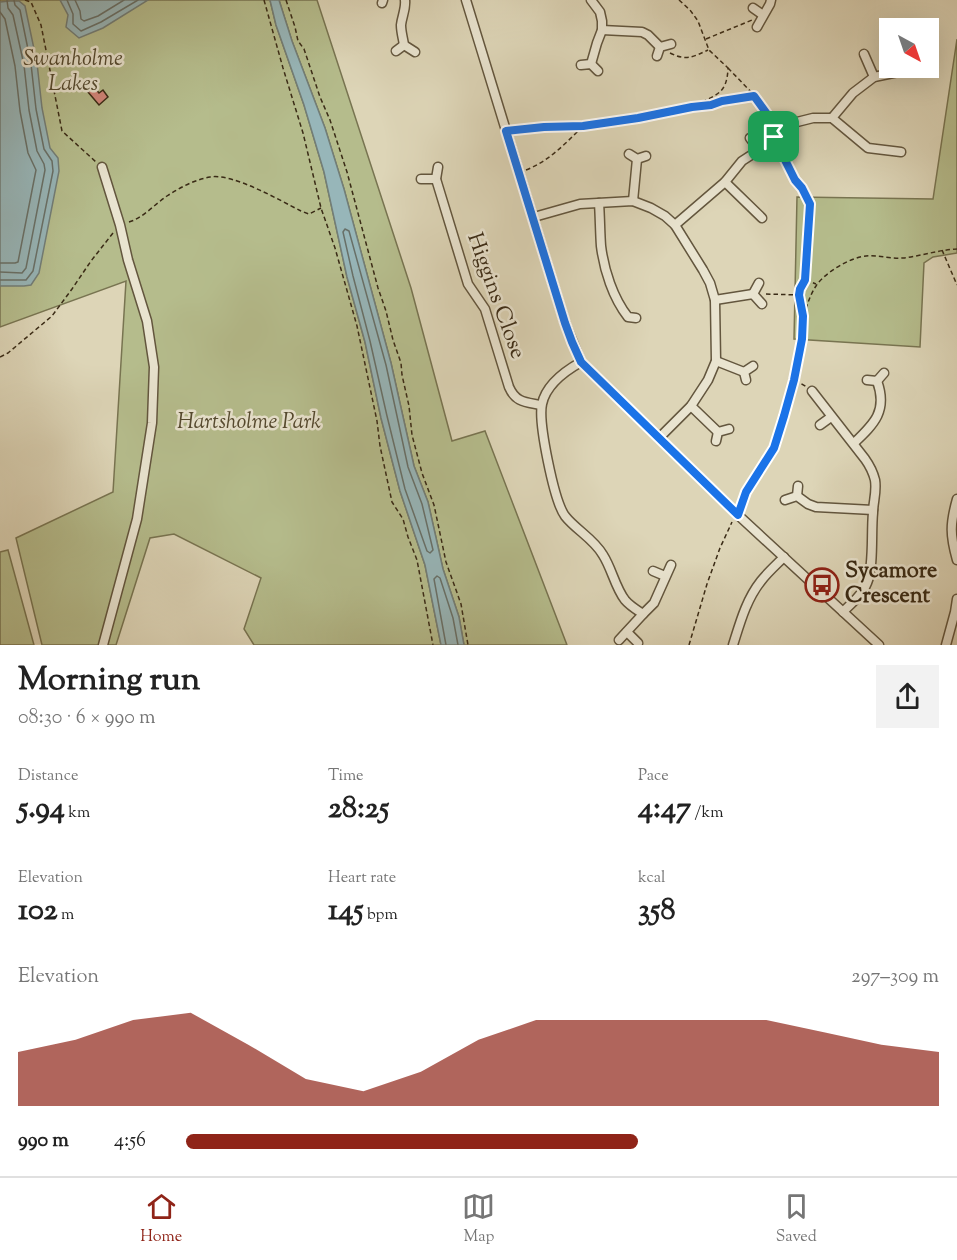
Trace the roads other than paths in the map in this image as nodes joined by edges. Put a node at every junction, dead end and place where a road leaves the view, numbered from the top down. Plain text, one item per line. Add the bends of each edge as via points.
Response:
1 (405, 0) edge
2 (466, 0) edge
3 (591, 0) edge
4 (771, 0) edge
5 (753, 8) dead end
6 (763, 15) junction
7 (757, 27) dead end
8 (602, 30) junction
9 (671, 44) dead end
10 (404, 45) junction
11 (660, 46) junction
12 (396, 51) dead end
13 (415, 52) dead end
14 (864, 54) dead end
15 (657, 56) dead end
16 (591, 64) junction
17 (581, 65) dead end
18 (598, 71) dead end
19 (879, 75) edge
20 (874, 76) junction
21 (832, 118) junction
22 (750, 138) dead end
23 (759, 150) junction
24 (901, 152) dead end
25 (637, 156) dead end
26 (102, 167) road end
27 (438, 167) dead end
28 (421, 179) dead end
29 (436, 179) junction
30 (725, 182) junction
31 (633, 201) junction
32 (599, 203) junction
33 (534, 217) junction
34 (762, 218) dead end
35 (675, 225) junction
36 (759, 283) dead end
37 (753, 294) junction
38 (715, 300) junction
39 (762, 304) dead end
40 (623, 326) dead end
41 (716, 361) junction
42 (581, 362) junction
43 (753, 366) dead end
44 (884, 373) dead end
45 (867, 380) dead end
46 (877, 381) junction
47 (812, 391) road end
48 (542, 405) junction
49 (691, 406) junction
50 (831, 417) junction
51 (820, 425) dead end
52 (729, 429) dead end
53 (659, 438) junction
54 (854, 444) junction
55 (798, 486) dead end
56 (797, 496) junction
57 (957, 499) edge
58 (785, 500) dead end
59 (873, 510) junction
60 (784, 557) junction
61 (957, 560) edge
62 (670, 565) dead end
63 (653, 571) dead end
64 (665, 576) junction
65 (957, 599) edge
66 (843, 612) junction
67 (643, 614) junction
68 (627, 632) junction
69 (619, 640) dead end
70 (638, 643) dead end
71 (103, 645) edge
72 (733, 645) edge
73 (879, 645) edge
74 (945, 645) edge

1 - 10 street via 401,23
2 - 33 street
3 - 8 street via 600,12
4 - 6 street
5 - 6 street
6 - 7 street
8 - 11 street via 642,32
8 - 16 street
9 - 11 street
10 - 12 street
10 - 13 street
11 - 15 street
14 - 20 street
16 - 17 street
16 - 18 street
19 - 20 street
20 - 21 street
21 - 23 street via 789,124
21 - 24 street via 868,148
22 - 23 street
23 - 30 street via 742,161
25 - 31 street
26 - 71 street via 147,321 154,367 152,423 137,519
27 - 29 street, Higgins Close
28 - 29 street
29 - 48 street, Higgins Close via 468,284 485,309 512,395
30 - 34 street
30 - 35 street
31 - 32 street
31 - 35 street
32 - 33 street
32 - 40 street via 605,265 622,309 632,317
33 - 42 street via 565,323
35 - 38 street via 710,283
36 - 37 street
37 - 38 street
37 - 39 street
38 - 41 street
41 - 43 street via 745,376
41 - 49 street
42 - 48 street via 556,380
42 - 53 street
44 - 46 street
45 - 46 street
46 - 54 street via 881,400 876,420
47 - 50 street
48 - 67 street via 545,444 564,516 603,553 626,601
49 - 52 street via 717,437
49 - 53 street
50 - 51 street
50 - 54 street
53 - 60 street
54 - 59 street via 872,469 876,493
55 - 56 street
56 - 58 street
56 - 59 street via 816,507
57 - 61 street via 951,530
59 - 66 street via 868,581
60 - 66 street
60 - 72 street via 751,596
62 - 64 street
63 - 64 street
64 - 67 street via 654,603
65 - 74 street
66 - 73 street
67 - 68 street
68 - 69 street
68 - 70 street

